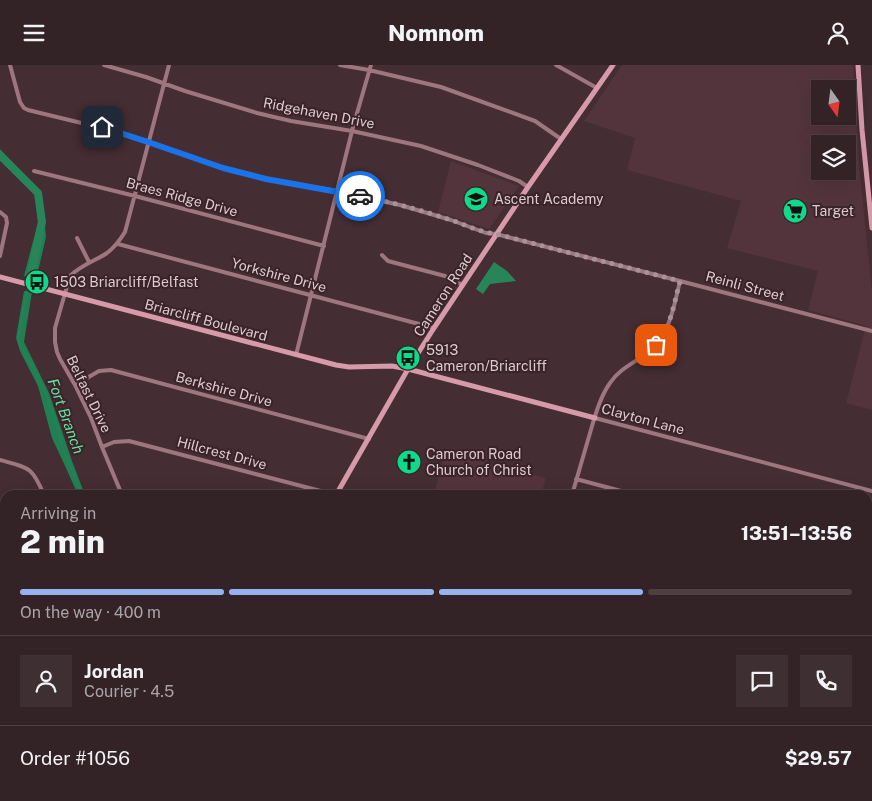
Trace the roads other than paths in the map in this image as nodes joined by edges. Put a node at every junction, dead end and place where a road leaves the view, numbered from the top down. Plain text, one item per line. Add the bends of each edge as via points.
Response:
1 (10, 65) edge
2 (104, 65) edge
3 (169, 65) edge
4 (340, 65) edge
5 (556, 65) edge
6 (612, 65) edge
7 (858, 65) edge
8 (370, 67) edge
9 (165, 83) junction
10 (597, 88) junction
11 (352, 131) junction
12 (561, 139) junction
13 (148, 142) junction
14 (34, 171) dead end
15 (528, 187) junction
16 (337, 191) junction
17 (135, 196) junction
18 (0, 211) edge
19 (872, 228) edge
20 (496, 234) junction
21 (76, 238) dead end
22 (118, 244) junction
23 (324, 245) junction
24 (0, 255) edge
25 (382, 255) dead end
26 (89, 262) junction
27 (0, 277) edge
28 (680, 281) junction
29 (463, 285) junction
30 (64, 294) junction
31 (312, 295) junction
32 (434, 328) junction
33 (872, 331) edge
34 (296, 355) junction
35 (408, 369) junction
36 (75, 385) junction
37 (595, 417) junction
38 (369, 439) junction
39 (102, 447) junction
40 (0, 460) edge
41 (576, 479) junction
42 (42, 490) edge
43 (120, 490) edge
44 (317, 490) edge
45 (339, 490) edge
46 (573, 490) edge
47 (617, 490) edge
48 (868, 490) edge

1 - 13 street, Reinli Street via 24,108
2 - 9 street, Ridgehaven Drive
3 - 9 street
4 - 8 street
5 - 10 street
6 - 10 main road, Cameron Road
7 - 19 main road
8 - 11 street
8 - 12 street via 441,87 535,121
9 - 11 street, Ridgehaven Drive via 257,113
9 - 13 street
10 - 12 main road, Cameron Road
11 - 15 street, Ridgehaven Drive via 421,146 478,165
11 - 16 street
12 - 15 main road, Cameron Road
13 - 16 street, Reinli Street via 223,168
13 - 17 street
14 - 17 street, Braes Ridge Drive
15 - 20 main road, Cameron Road
16 - 20 street, Reinli Street via 400,205
16 - 23 street
17 - 22 street via 125,232
17 - 23 street, Braes Ridge Drive
18 - 24 street via 8,223
20 - 28 street, Reinli Street
20 - 29 main road, Cameron Road
21 - 26 street
22 - 26 street, Belfast Drive
22 - 31 street, Yorkshire Drive
23 - 31 street
25 - 29 street via 388,261 445,276
26 - 30 street, Belfast Drive via 70,275
27 - 30 main road, Briarcliff Boulevard
28 - 33 street, Reinli Street
28 - 37 street via 671,318 662,338 609,383
29 - 32 main road, Cameron Road
30 - 34 main road, Briarcliff Boulevard
30 - 36 street, Belfast Drive via 55,328 55,342 60,359
31 - 32 street, Yorkshire Drive
31 - 34 street
32 - 35 main road, Cameron Road
34 - 35 main road, Briarcliff Boulevard via 349,367
35 - 37 main road, Clayton Lane
35 - 38 main road, Cameron Road
36 - 38 street, Berkshire Drive via 99,371 111,370
36 - 39 street, Belfast Drive
37 - 41 street
37 - 48 street, Clayton Lane
38 - 45 main road, Cameron Road
39 - 43 street, Belfast Drive
39 - 44 street, Hillcrest Drive via 129,441
40 - 42 street via 32,471
41 - 46 street
41 - 47 street

